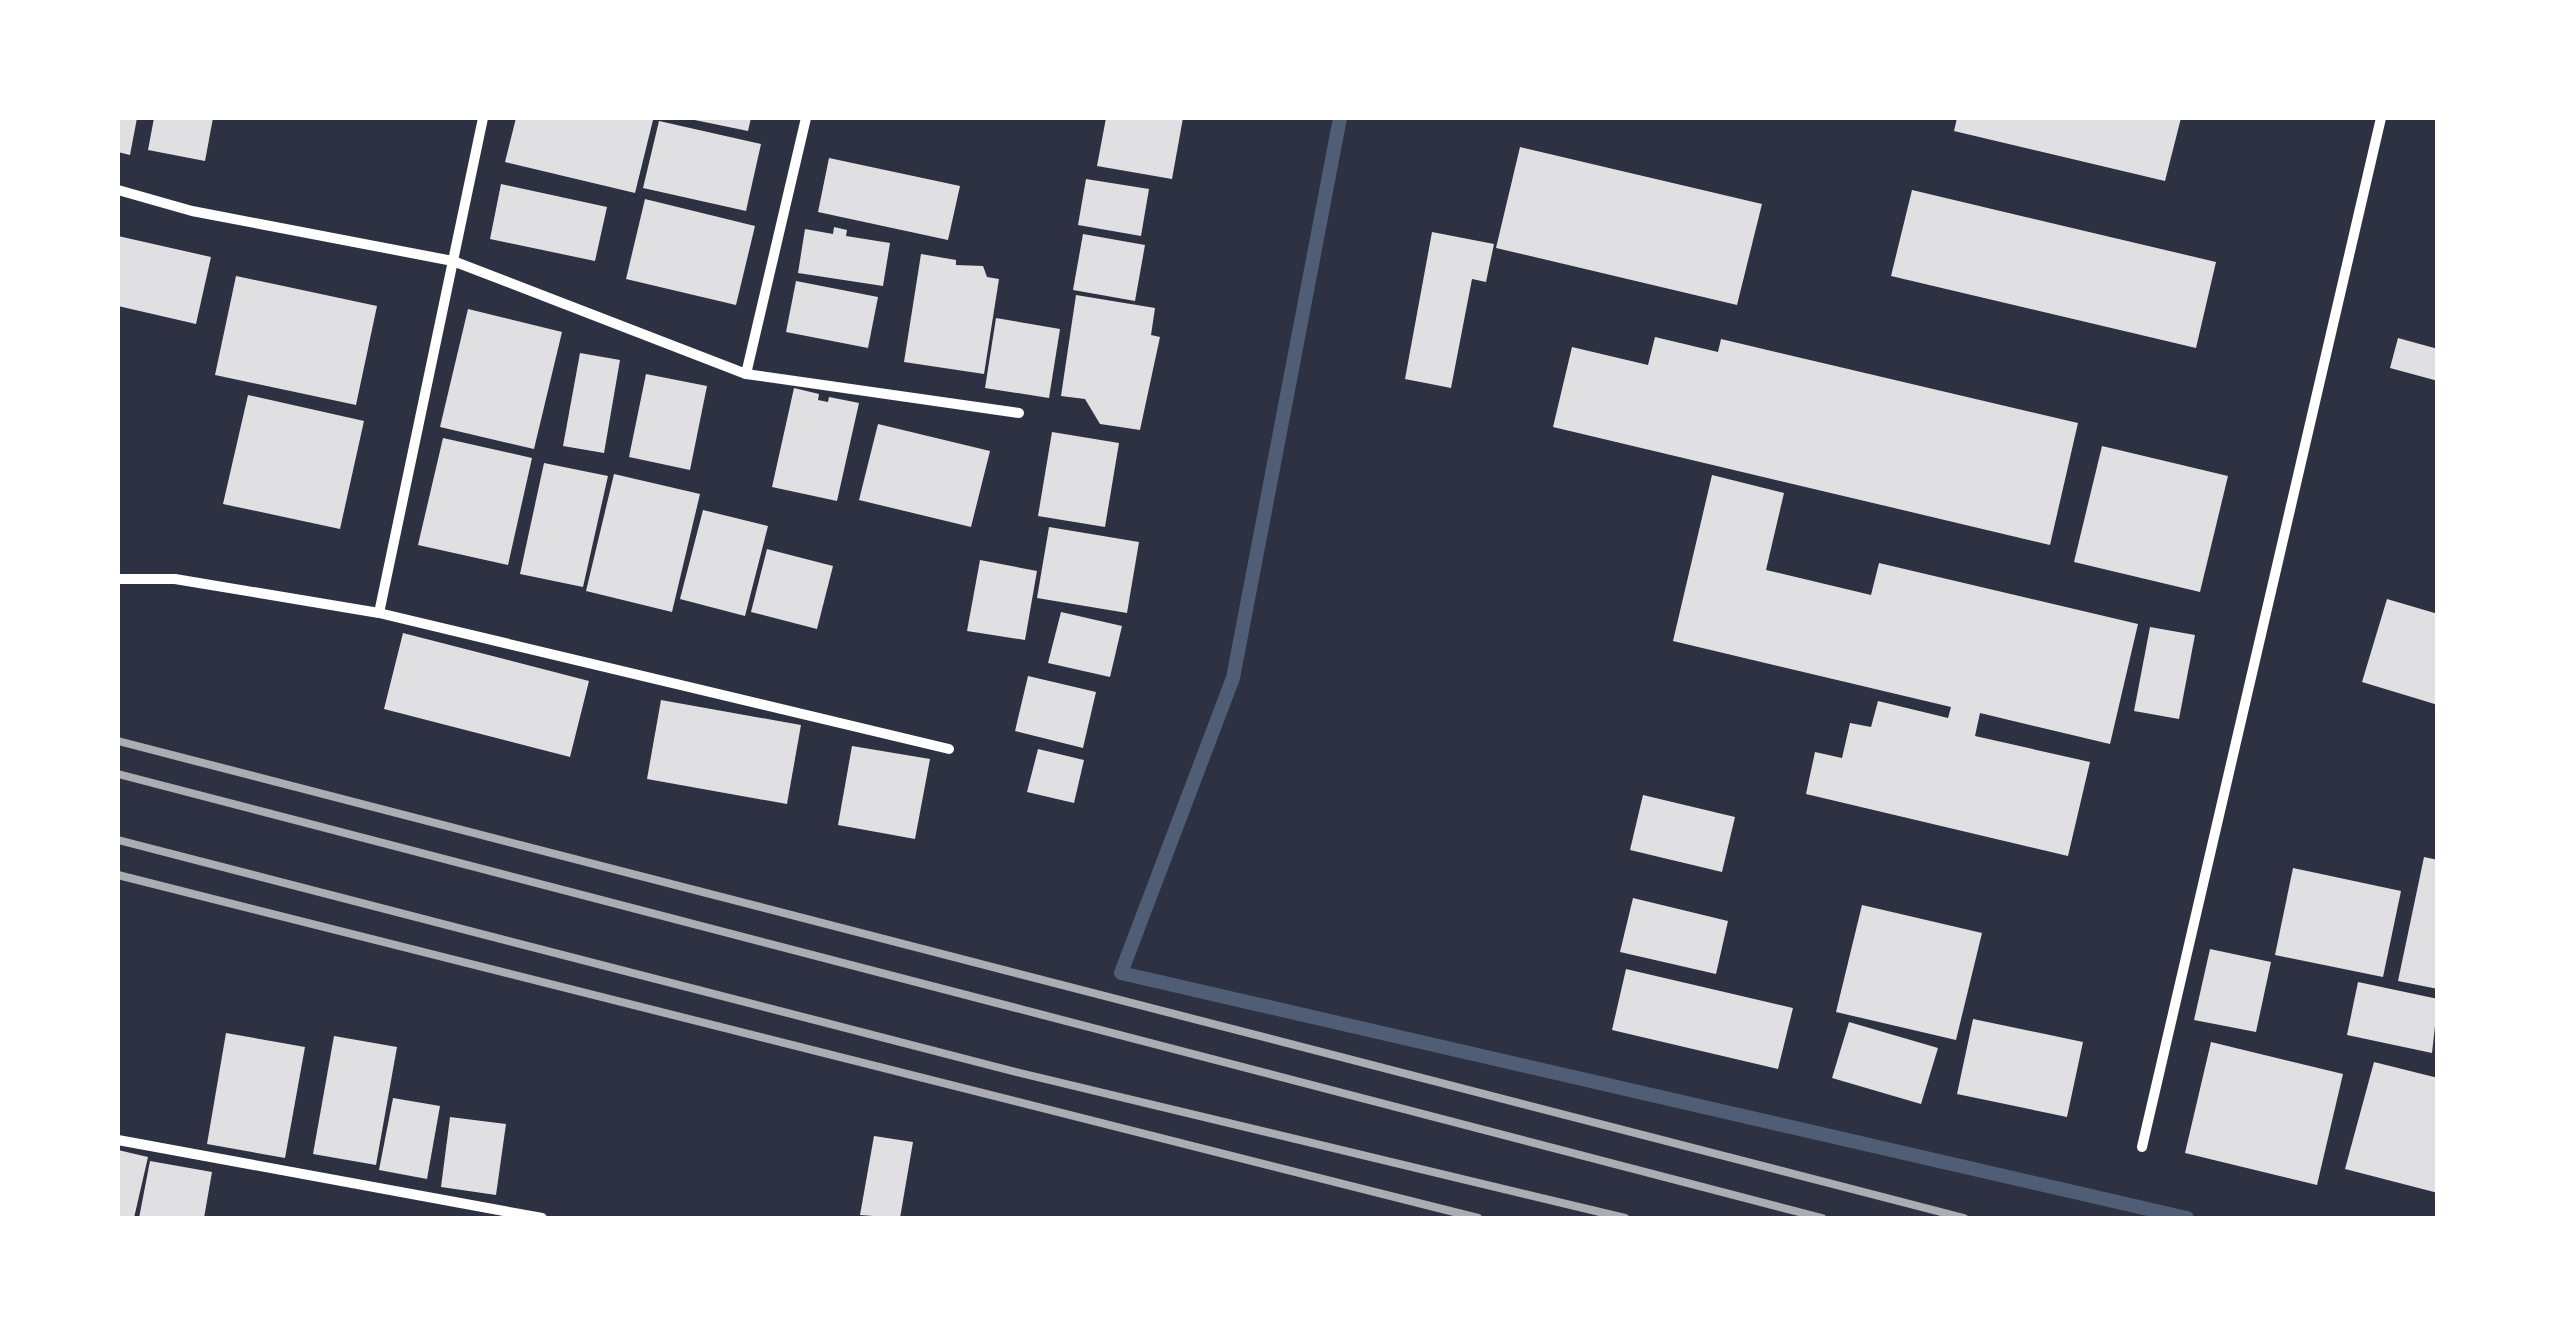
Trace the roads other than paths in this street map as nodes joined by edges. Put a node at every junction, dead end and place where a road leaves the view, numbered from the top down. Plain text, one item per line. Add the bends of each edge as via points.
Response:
1 (483, 118) edge
2 (806, 118) edge
3 (2381, 118) edge
4 (118, 190) edge
5 (453, 262) junction
6 (746, 374) junction
7 (1019, 413) dead end
8 (118, 578) edge
9 (379, 612) junction
10 (949, 749) dead end
11 (118, 1140) edge
12 (2142, 1147) dead end
13 (542, 1218) edge

1 - 5 street
2 - 6 street
3 - 12 street
4 - 5 street
5 - 6 street
5 - 9 street
6 - 7 street
8 - 9 street via 175,579
9 - 10 street
11 - 13 street

